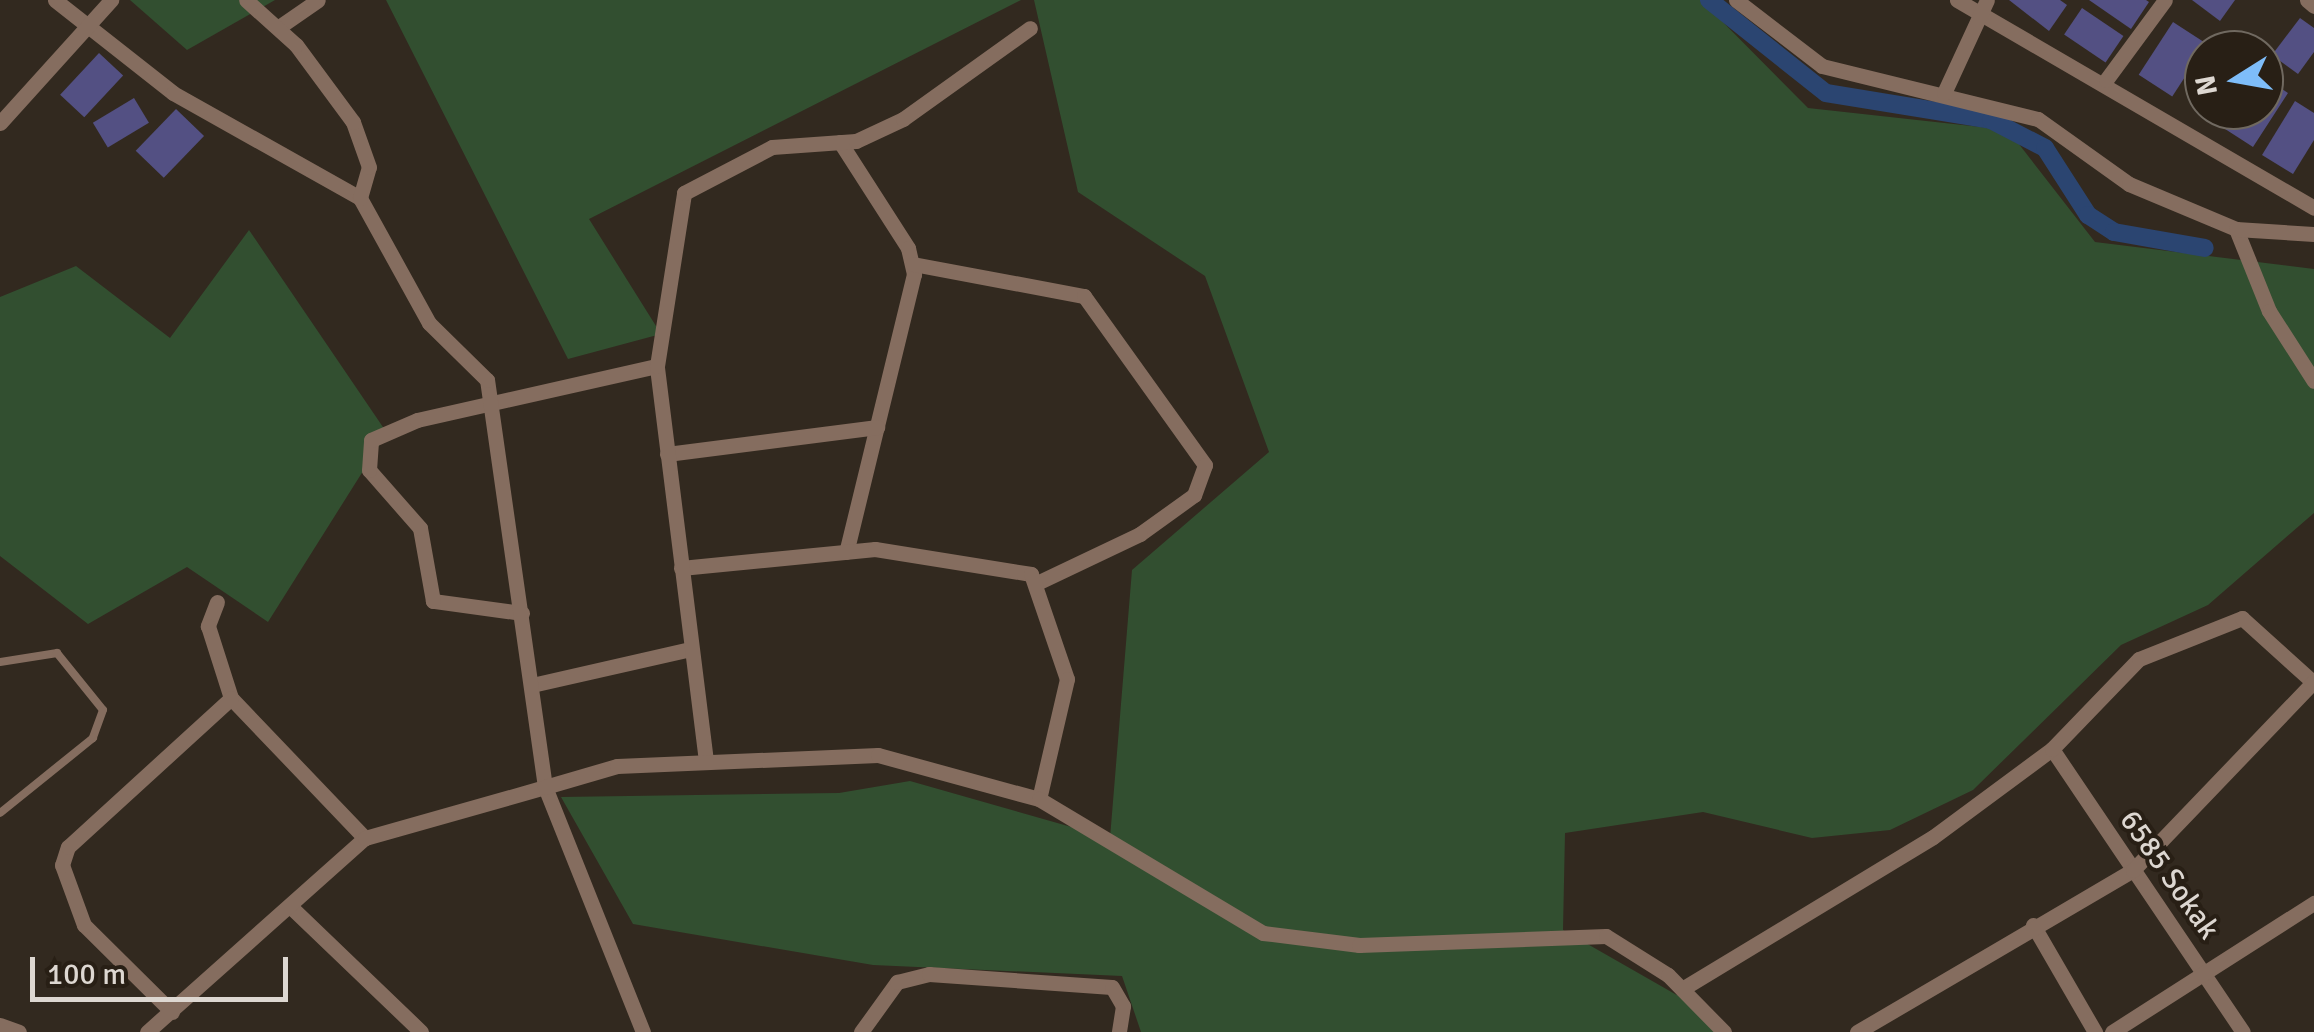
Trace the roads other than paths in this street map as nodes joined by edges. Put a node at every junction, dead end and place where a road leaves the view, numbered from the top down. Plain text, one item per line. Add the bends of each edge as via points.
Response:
1 (56, 0) edge
2 (110, 0) edge
3 (246, 0) edge
4 (318, 0) edge
5 (1736, 0) edge
6 (1957, 0) edge
7 (1987, 0) edge
8 (2165, 0) edge
9 (2306, 0) edge
10 (2314, 6) edge
11 (1976, 16) junction
12 (91, 28) junction
13 (278, 28) junction
14 (1030, 28) dead end
15 (2106, 80) junction
16 (1944, 94) junction
17 (0, 124) edge
18 (840, 142) junction
19 (360, 198) junction
20 (2314, 208) edge
21 (2314, 234) edge
22 (2241, 236) junction
23 (914, 264) junction
24 (657, 366) junction
25 (2314, 381) edge
26 (494, 405) junction
27 (877, 427) junction
28 (667, 454) junction
29 (846, 552) junction
30 (680, 568) junction
31 (1041, 581) junction
32 (216, 602) dead end
33 (522, 613) junction
34 (691, 649) junction
35 (0, 662) edge
36 (2314, 682) edge
37 (532, 685) junction
38 (231, 698) junction
39 (2052, 749) junction
40 (706, 762) junction
41 (545, 787) junction
42 (1039, 799) junction
43 (0, 813) edge
44 (366, 838) junction
45 (2133, 870) junction
46 (2314, 903) edge
47 (294, 910) junction
48 (2032, 925) junction
49 (2206, 975) junction
50 (1682, 989) junction
51 (172, 1012) junction
52 (0, 1025) edge
53 (19, 1032) edge
54 (147, 1032) edge
55 (421, 1032) edge
56 (643, 1032) edge
57 (861, 1032) edge
58 (1119, 1032) edge
59 (1724, 1032) edge
60 (1858, 1032) edge
61 (2095, 1032) edge
62 (2112, 1032) edge
63 (2243, 1032) edge

1 - 12 street
2 - 12 street
3 - 13 street
4 - 13 street
5 - 16 street via 1822,66 1866,83
6 - 11 street
7 - 11 street
8 - 15 street
9 - 10 street
11 - 15 street
11 - 16 street
12 - 17 street
12 - 19 street via 172,93
13 - 19 street via 363,138 369,167
14 - 18 street via 903,120
15 - 20 street
16 - 22 street via 2038,119 2129,184
18 - 23 street
18 - 24 street via 772,147 684,193
19 - 26 street via 429,323 487,380
21 - 22 street
22 - 25 street via 2269,311
23 - 27 street
23 - 31 street via 1084,296 1205,465 1194,494 1140,534
24 - 26 street
24 - 28 street
26 - 33 street
26 - 33 street via 376,434 366,463 420,528 433,601
27 - 28 street
27 - 29 street
28 - 30 street
29 - 30 street
29 - 31 street via 925,552
30 - 34 street
31 - 42 street via 1066,678
32 - 38 street via 208,626
33 - 37 street
34 - 37 street
34 - 40 street
35 - 43 lane via 58,653 103,710 94,738
36 - 39 street via 2246,620 2233,619 2128,666
36 - 45 street
37 - 41 street
38 - 44 street
38 - 51 street via 68,846 62,865 84,925
39 - 45 street, 6585 Sokak
39 - 50 street via 1933,838
40 - 41 street via 617,766
40 - 42 street via 878,755
41 - 44 street
41 - 56 street
42 - 50 street via 1263,932 1358,945 1606,936
44 - 47 street via 328,864
45 - 48 street
45 - 49 street, 6585 Sokak
46 - 49 street
47 - 51 street
47 - 55 street
48 - 60 street
48 - 61 street
49 - 62 street
49 - 63 street, 6585 Sokak
50 - 59 street
51 - 54 street
52 - 53 street
57 - 58 street via 897,982 929,974 1112,987 1123,1006

